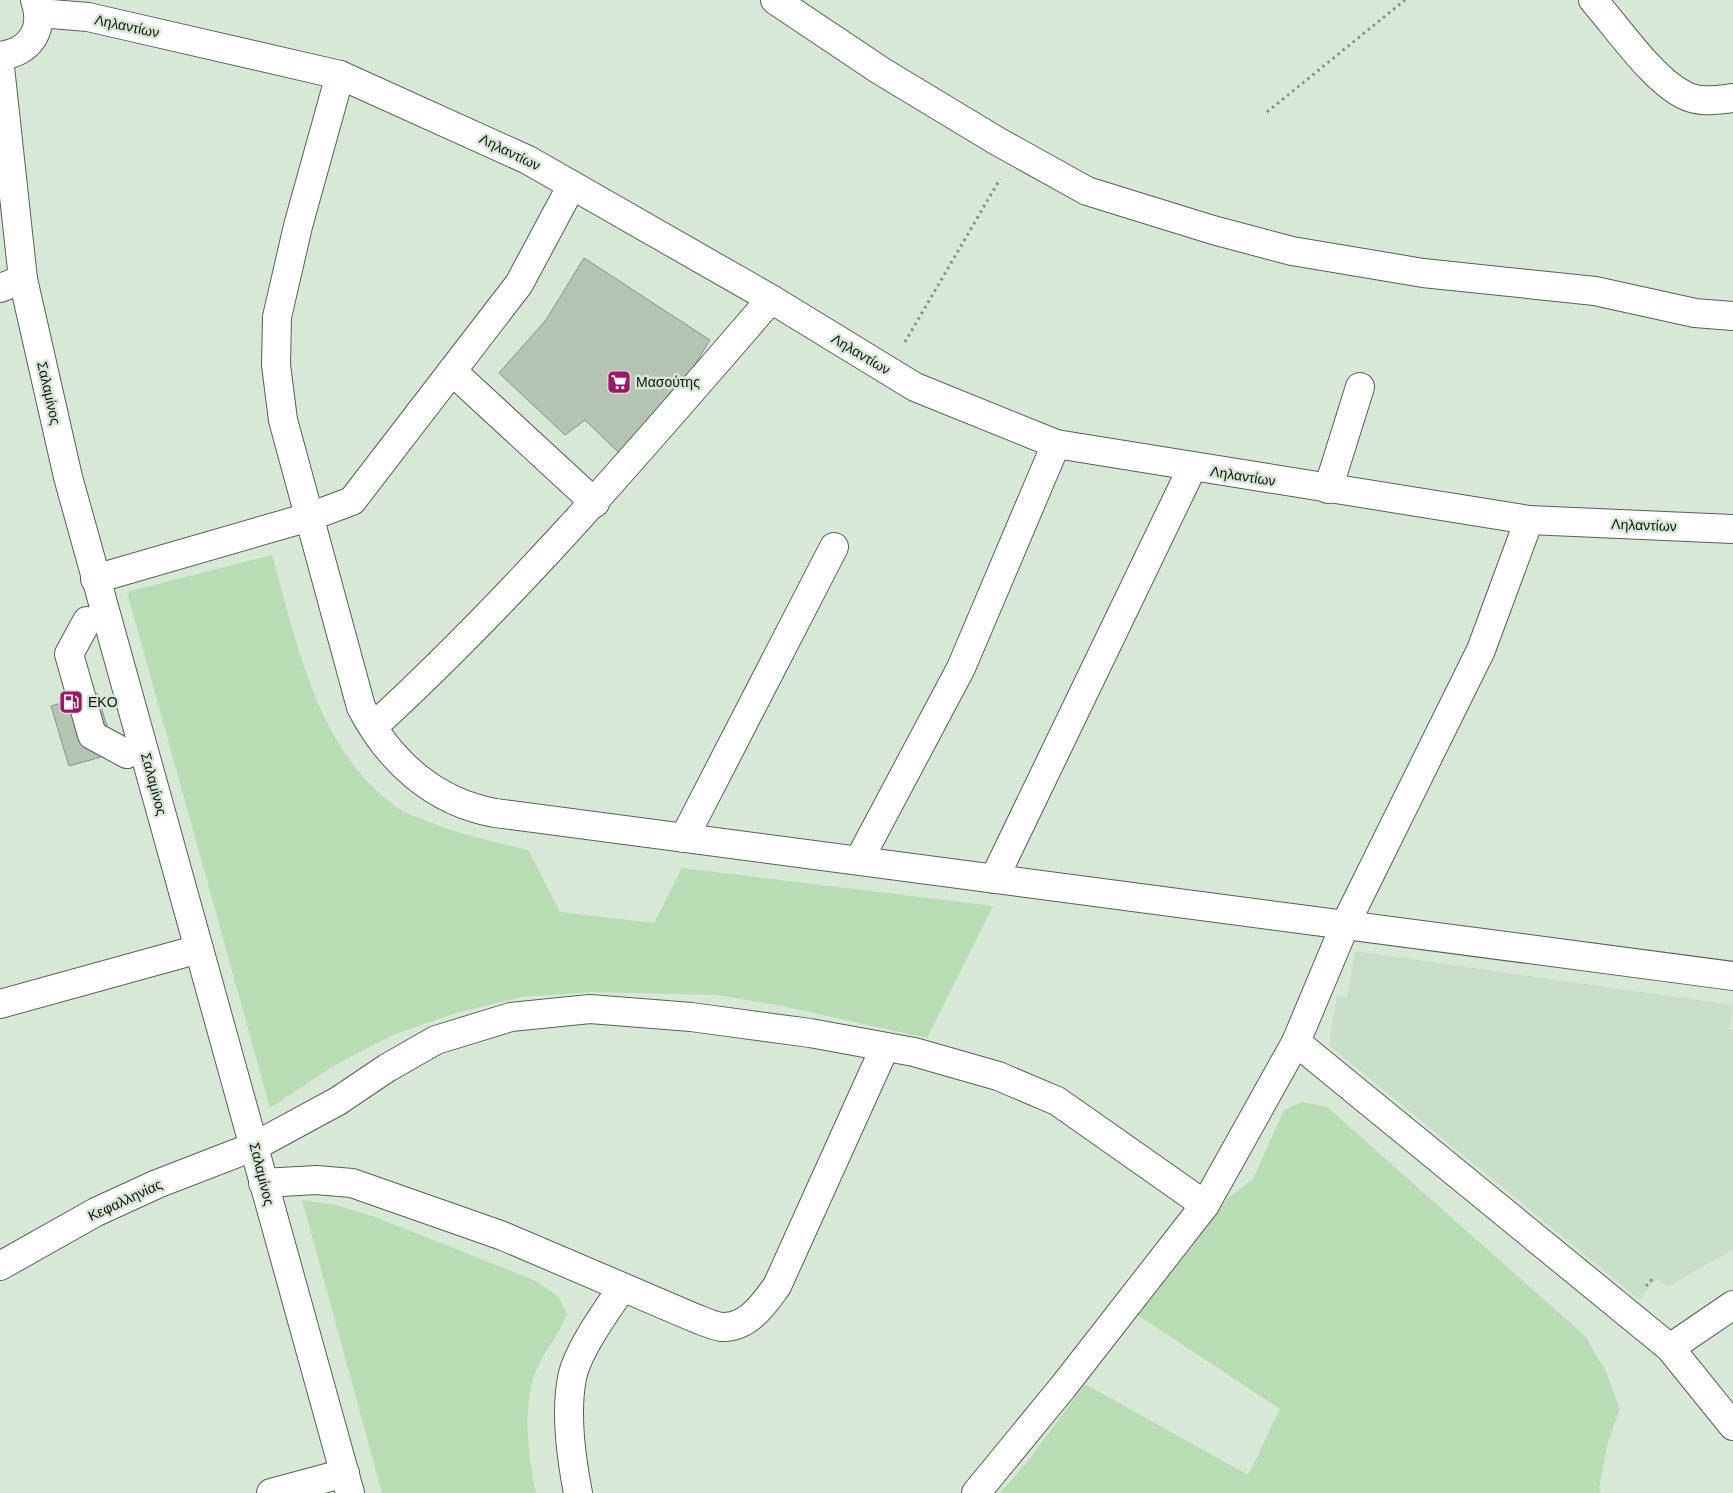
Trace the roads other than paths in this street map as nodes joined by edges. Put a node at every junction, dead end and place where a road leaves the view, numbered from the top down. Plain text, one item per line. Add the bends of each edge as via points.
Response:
1 (775, 0) edge
2 (1593, 0) edge
3 (37, 6) edge
4 (0, 56) edge
5 (0, 66) edge
6 (340, 75) junction
7 (1733, 98) edge
8 (572, 185) junction
9 (12, 284) edge
10 (771, 299) junction
11 (1733, 316) edge
12 (452, 371) junction
13 (1360, 386) dead end
14 (1056, 444) junction
15 (1192, 468) junction
16 (1328, 490) junction
17 (594, 503) junction
18 (309, 517) junction
19 (1529, 520) junction
20 (1733, 529) edge
21 (834, 548) dead end
22 (95, 579) junction
23 (87, 621) dead end
24 (373, 727) junction
25 (127, 754) dead end
26 (684, 838) junction
27 (859, 860) junction
28 (994, 879) junction
29 (1345, 925) junction
30 (199, 949) junction
31 (1733, 976) edge
32 (0, 1004) edge
33 (1296, 1042) junction
34 (885, 1047) junction
35 (255, 1146) junction
36 (263, 1183) junction
37 (1205, 1205) junction
38 (0, 1266) edge
39 (622, 1288) junction
40 (1733, 1305) edge
41 (1670, 1348) junction
42 (1733, 1426) edge
43 (348, 1483) edge
44 (271, 1493) edge
45 (578, 1493) edge
46 (976, 1493) edge

1 - 11 street via 881,71 1087,191 1292,251 1423,273 1595,291 1695,313
2 - 7 street via 1660,78 1684,95 1705,101
3 - 4 street via 39,26 34,38 24,48
3 - 6 street, Ληλαντίων
5 - 9 street, Σαλαμίνος
6 - 8 street, Ληλαντίων via 528,160
6 - 18 street via 298,226 276,322 280,409
8 - 10 street, Ληλαντίων
8 - 12 street via 519,284
9 - 22 street, Σαλαμίνος
10 - 14 street, Ληλαντίων via 915,386
10 - 17 street
12 - 17 street
12 - 18 street via 352,501
13 - 16 street
14 - 15 street, Ληλαντίων
14 - 27 street via 961,668
15 - 16 street, Ληλαντίων
15 - 28 street
16 - 19 street, Ληλαντίων
17 - 24 street via 438,667
18 - 22 street
18 - 24 street via 358,697
19 - 20 street, Ληλαντίων
19 - 29 street via 1481,650
21 - 26 street
22 - 30 street, Σαλαμίνος
23 - 25 street via 69,654 92,735
24 - 26 street via 389,751 410,772 440,793 470,806 495,813
26 - 27 street
27 - 28 street
28 - 29 street
29 - 31 street
29 - 33 street
30 - 32 street
30 - 35 street, Σαλαμίνος
33 - 37 street
33 - 41 street
34 - 35 street, Κεφαλληνίας via 810,1033 682,1016 590,1010 510,1017 436,1040 338,1101
34 - 37 street, Κεφαλληνίας via 998,1076 1057,1101
34 - 39 street via 777,1286 758,1311 741,1324 721,1327
35 - 36 street, Σαλαμίνος
35 - 38 street, Κεφαλληνίας via 96,1212
36 - 39 street via 316,1180 352,1183 503,1236
36 - 43 street, Σαλαμίνος
37 - 46 street
39 - 45 street via 595,1327 572,1376 569,1412
40 - 41 street
41 - 42 street
43 - 44 street

